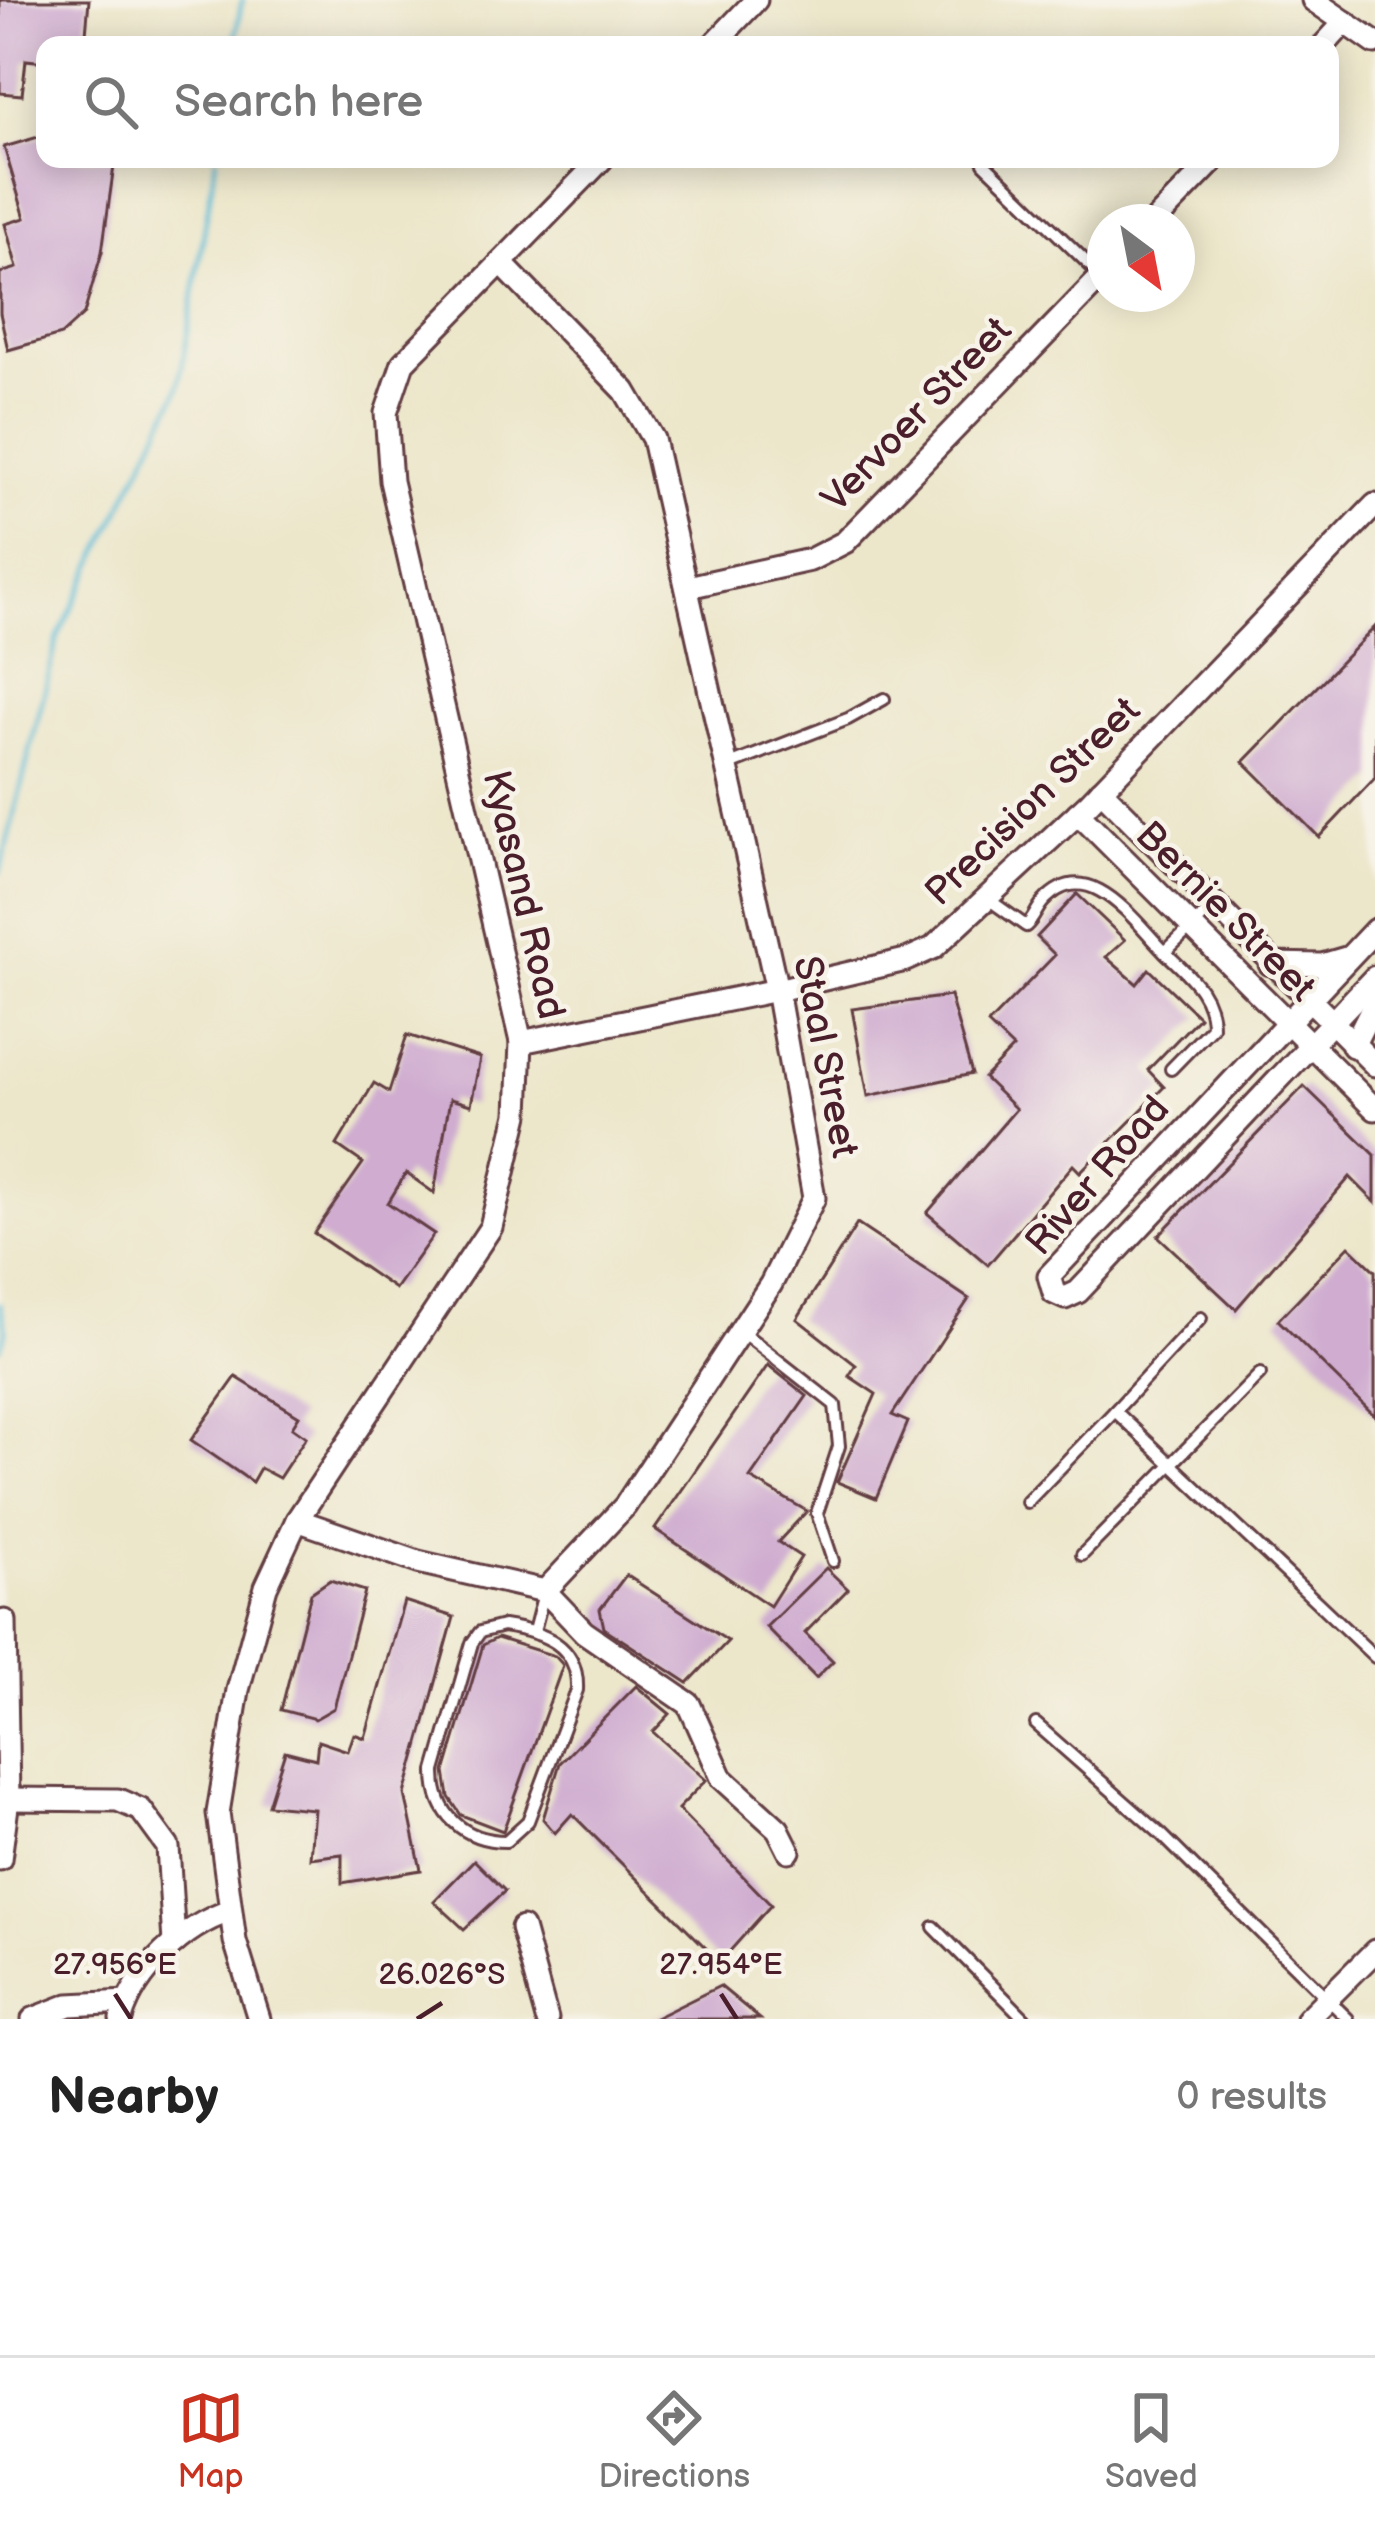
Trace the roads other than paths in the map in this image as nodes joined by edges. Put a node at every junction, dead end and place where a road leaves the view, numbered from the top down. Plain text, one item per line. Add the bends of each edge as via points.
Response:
1 (756, 0) edge
2 (1313, 0) edge
3 (1346, 22) junction
4 (721, 36) edge
5 (1333, 36) edge
6 (1375, 43) edge
7 (593, 168) edge
8 (989, 168) edge
9 (1205, 168) edge
10 (1171, 204) edge
11 (1087, 260) edge
12 (501, 263) junction
13 (1087, 292) edge
14 (1375, 505) edge
15 (688, 587) junction
16 (884, 699) dead end
17 (728, 766) junction
18 (1101, 790) junction
19 (1078, 813) junction
20 (988, 899) junction
21 (1214, 906) junction
22 (1190, 928) junction
23 (1375, 930) edge
24 (1165, 952) junction
25 (1349, 957) junction
26 (1270, 964) junction
27 (1375, 977) edge
28 (777, 990) junction
29 (1306, 1000) junction
30 (1375, 1001) edge
31 (1284, 1023) junction
32 (1329, 1023) junction
33 (521, 1042) junction
34 (1308, 1046) junction
35 (1353, 1046) junction
36 (1375, 1065) edge
37 (1171, 1069) dead end
38 (1375, 1109) edge
39 (1201, 1318) dead end
40 (739, 1330) junction
41 (1260, 1375) dead end
42 (1115, 1411) junction
43 (1173, 1465) junction
44 (1027, 1502) dead end
45 (297, 1520) junction
46 (1082, 1555) dead end
47 (833, 1561) dead end
48 (545, 1591) junction
49 (5, 1621) dead end
50 (534, 1631) junction
51 (1375, 1657) edge
52 (1036, 1724) dead end
53 (8, 1799) junction
54 (789, 1851) dead end
55 (0, 1859) edge
56 (230, 1911) junction
57 (934, 1927) dead end
58 (522, 1928) dead end
59 (174, 1943) junction
60 (1375, 1951) edge
61 (1329, 1996) junction
62 (124, 2010) edge
63 (33, 2019) edge
64 (259, 2019) edge
65 (547, 2019) edge
66 (1025, 2019) edge
67 (1307, 2019) edge
68 (1348, 2019) edge

1 - 4 street
2 - 3 street
3 - 5 street
3 - 6 street
7 - 12 street, Kyasand Road
8 - 11 lane
9 - 10 street
12 - 15 street, Staal Street via 639,411
12 - 33 street, Kyasand Road via 403,363 386,440
13 - 15 street, Vervoer Street via 845,542 810,560
14 - 18 street, Precision Street
15 - 17 street, Staal Street
16 - 17 lane
17 - 28 street, Staal Street
18 - 19 street, Precision Street
18 - 21 street, Bernie Street
19 - 20 street, Precision Street
19 - 22 street, Bernie Street
20 - 24 lane via 1026,926 1049,898 1090,884
20 - 28 street, Precision Street via 944,940 906,960
21 - 22 lane
21 - 26 street, Bernie Street
22 - 24 lane
22 - 31 street, Bernie Street
23 - 25 street, River Road
24 - 37 lane via 1206,994 1212,1017 1212,1027
25 - 26 street
25 - 29 street, River Road
26 - 29 street, Bernie Street
27 - 32 street, River Road
28 - 33 street, Precision Street
28 - 40 street, Staal Street via 814,1198
29 - 31 street, River Road
29 - 32 street, Bernie Street
30 - 35 street
31 - 34 street, Bernie Street
31 - 34 street, River Road via 1049,1276 1054,1293 1078,1292
32 - 34 street, River Road
32 - 35 street, Bernie Street
33 - 45 street, Kyasand Road via 518,1114 491,1227
34 - 38 street, Bernie Street
35 - 36 street, Bernie Street
39 - 42 lane
40 - 47 lane via 835,1405 839,1446 818,1513
40 - 48 street, Staal Street via 608,1528
41 - 43 lane
42 - 43 lane
42 - 44 lane
43 - 46 lane
43 - 51 lane
45 - 48 street via 418,1562
45 - 56 street, Kyasand Road via 266,1588 220,1788
48 - 50 lane
48 - 54 street via 584,1632 689,1704 722,1778 778,1829
49 - 53 street
50 - 50 lane via 574,1658 577,1690 528,1821 506,1841 491,1841 452,1822 434,1789 435,1772 472,1642 489,1628
52 - 61 lane
53 - 55 street
53 - 59 street via 118,1800 140,1810 168,1847
56 - 59 street
56 - 64 street, Kyasand Road
57 - 66 lane
58 - 65 street
59 - 62 street
60 - 61 street
61 - 67 street
61 - 68 lane
62 - 63 street via 69,2005

